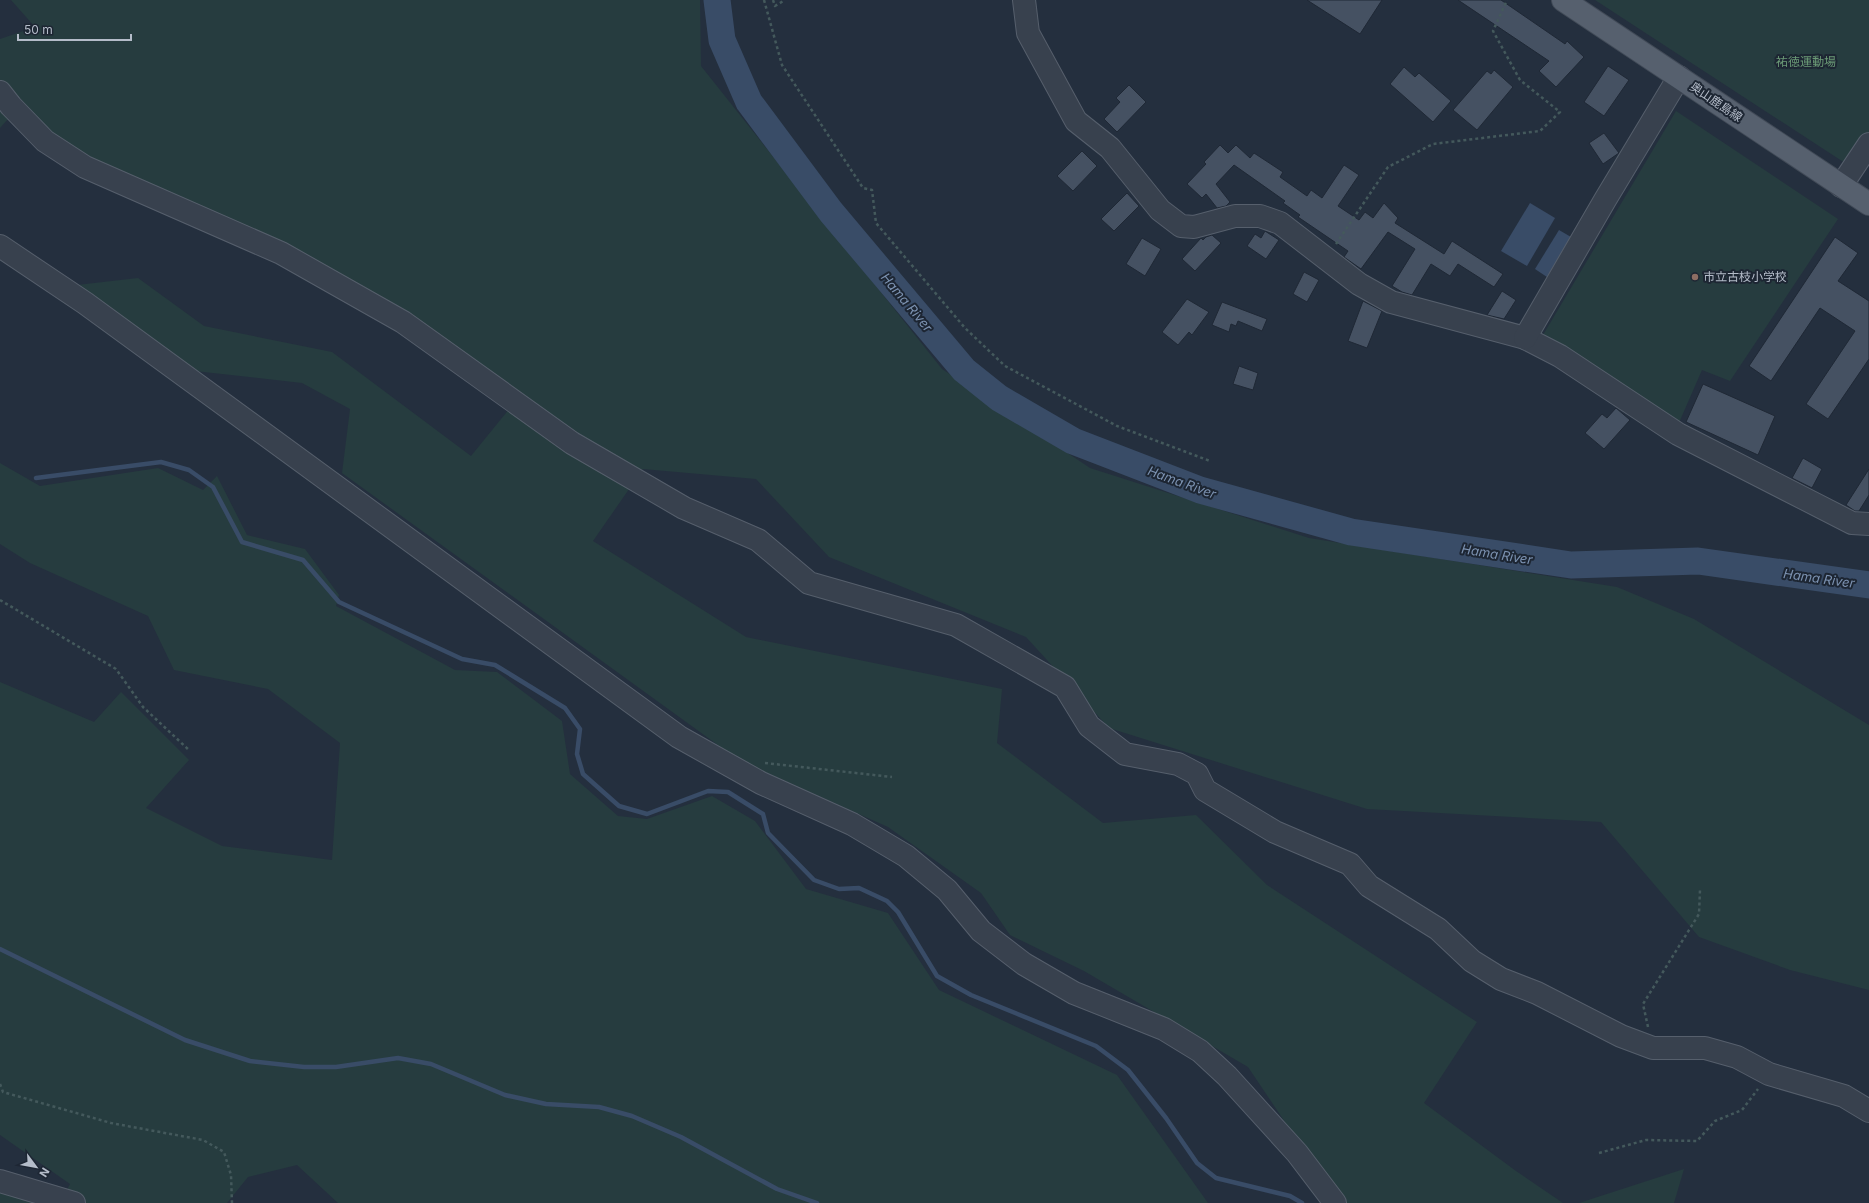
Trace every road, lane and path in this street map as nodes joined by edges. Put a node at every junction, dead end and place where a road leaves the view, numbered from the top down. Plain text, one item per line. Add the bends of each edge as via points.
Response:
1 (764, 0) edge
2 (773, 0) edge
3 (785, 0) edge
4 (1024, 0) edge
5 (1508, 0) edge
6 (1563, 0) edge
7 (1679, 77) junction
8 (0, 92) edge
9 (1869, 144) edge
10 (1841, 186) junction
11 (1869, 204) edge
12 (0, 246) edge
13 (1326, 259) junction
14 (1525, 338) junction
15 (1210, 461) dead end
16 (1869, 524) edge
17 (0, 600) edge
18 (190, 751) dead end
19 (757, 762) dead end
20 (892, 777) dead end
21 (1700, 890) dead end
22 (1653, 1048) junction
23 (1769, 1074) junction
24 (0, 1084) edge
25 (1869, 1111) edge
26 (1599, 1153) dead end
27 (0, 1181) edge
28 (74, 1203) edge
29 (232, 1203) edge
30 (1335, 1203) edge

1 - 15 path via 782,65 863,188 872,190 876,223 965,328 1005,366 1118,426
2 - 3 path via 776,6
4 - 13 street via 1028,33 1076,121 1110,148 1160,210 1181,226 1194,227 1235,216 1260,216 1280,223
5 - 13 path via 1493,31 1520,80 1560,112 1540,131 1433,144 1388,167
6 - 7 main road, 奥山鹿島線
7 - 10 main road, 奥山鹿島線
7 - 14 street
8 - 22 street via 45,141 85,167 281,253 404,322 572,443 684,508 758,540 809,583 956,624 1065,687 1089,726 1125,754 1178,764 1197,774 1205,790 1275,832 1350,864 1369,886 1438,929 1472,962 1501,979 1537,993 1621,1036
9 - 10 street
10 - 11 main road, 奥山鹿島線
12 - 30 street via 86,303 679,737 761,783 852,824 906,856 947,890 980,931 1024,964 1074,993 1164,1029 1200,1051 1227,1076 1297,1153
13 - 14 street via 1359,284 1391,302
14 - 16 street via 1560,356 1678,434 1852,523
17 - 18 path via 116,669 143,707
19 - 20 path
21 - 22 path via 1699,914 1643,1004
22 - 23 street via 1705,1048 1737,1057
23 - 25 street via 1844,1096
23 - 26 path via 1742,1110 1715,1121 1697,1141 1646,1140
24 - 29 path via 3,1092 111,1123 203,1140 224,1152 231,1175
27 - 28 street

